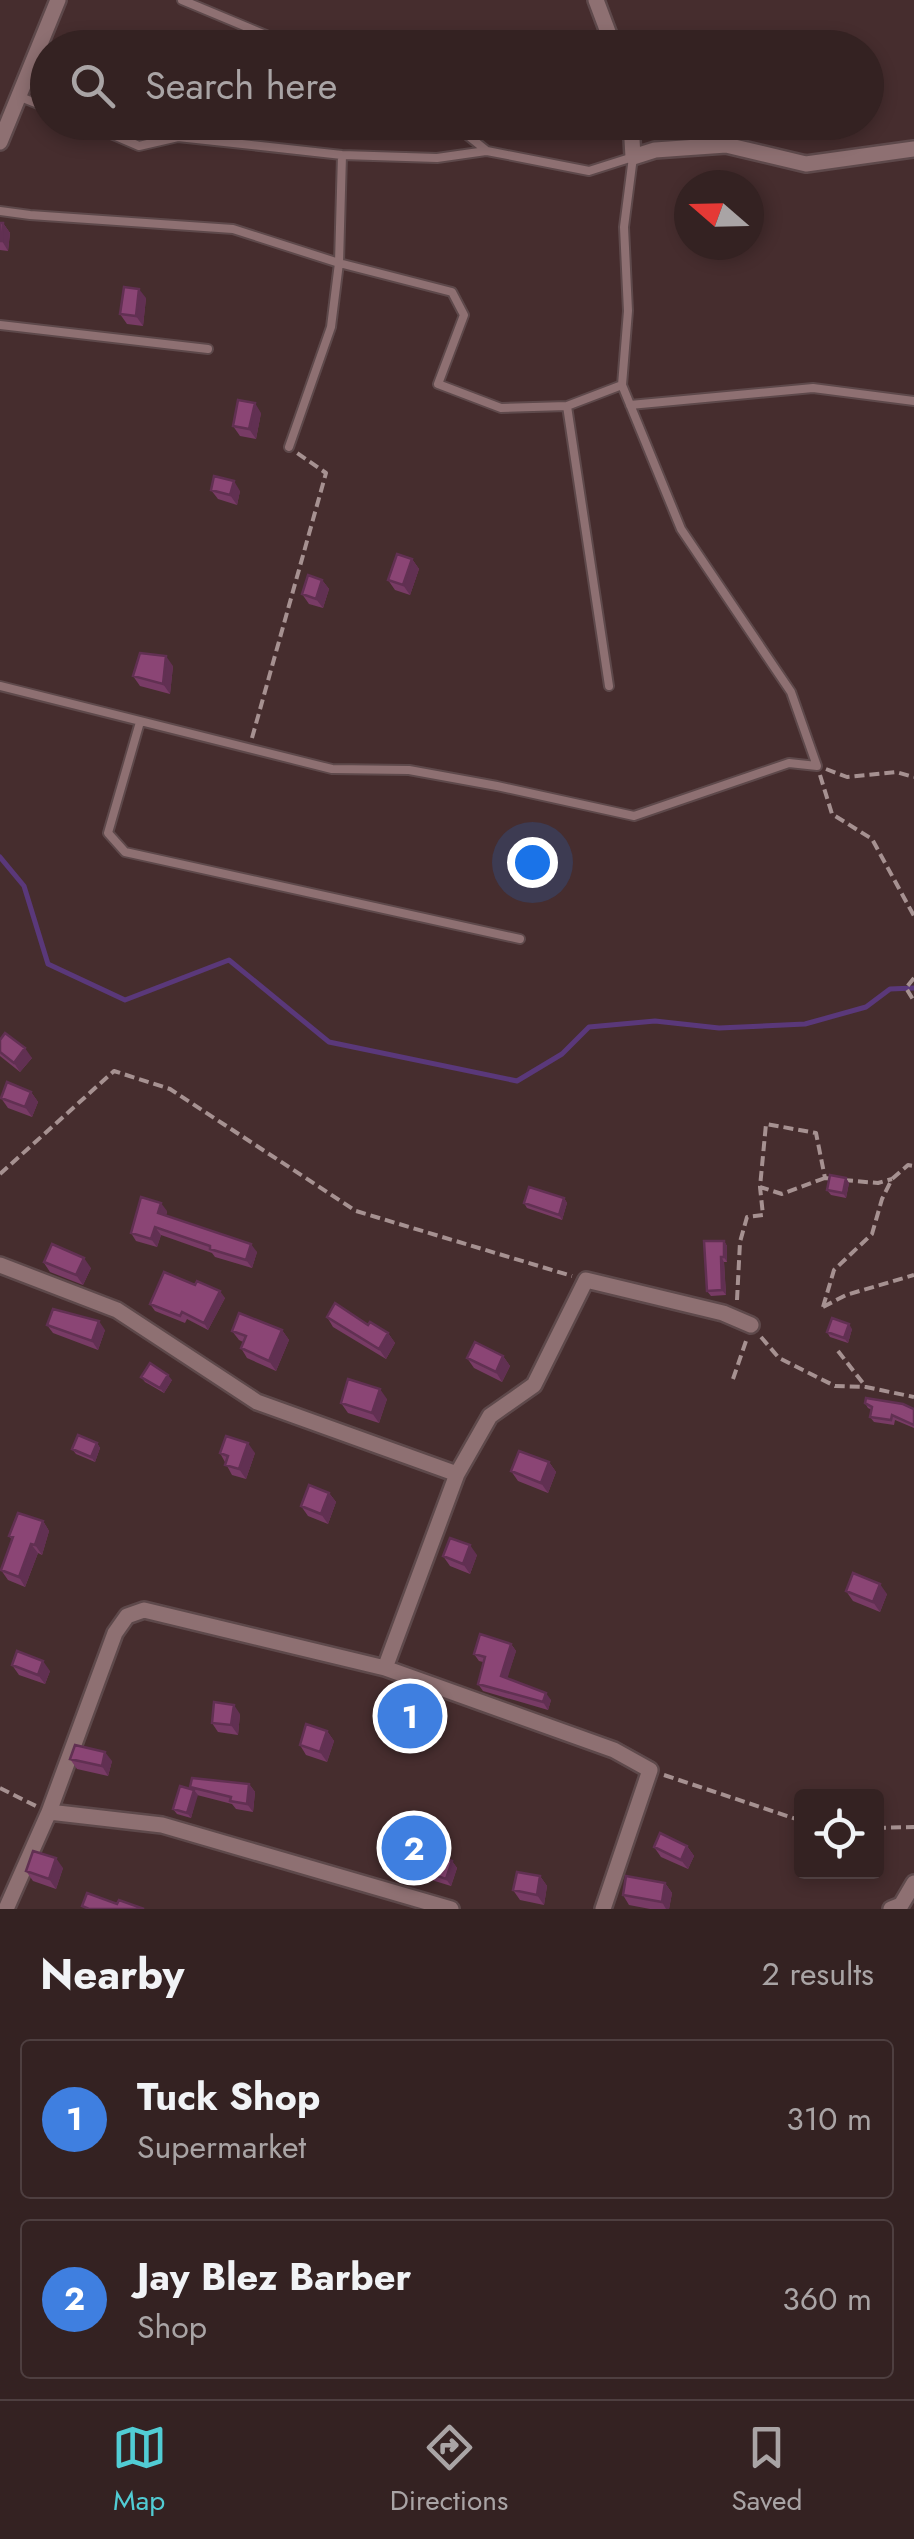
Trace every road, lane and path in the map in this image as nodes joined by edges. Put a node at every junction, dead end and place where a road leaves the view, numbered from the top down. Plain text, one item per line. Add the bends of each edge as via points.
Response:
1 (58, 0) edge
2 (182, 0) edge
3 (596, 0) edge
4 (46, 30) edge
5 (253, 30) edge
6 (607, 30) edge
7 (30, 67) edge
8 (18, 96) junction
9 (30, 101) edge
10 (125, 140) edge
11 (162, 140) edge
12 (214, 140) edge
13 (474, 140) edge
14 (632, 140) edge
15 (0, 142) edge
16 (487, 150) junction
17 (914, 150) edge
18 (342, 154) junction
19 (632, 157) junction
20 (0, 211) edge
21 (339, 262) junction
22 (0, 325) edge
23 (208, 349) dead end
24 (622, 385) junction
25 (914, 401) edge
26 (567, 406) junction
27 (630, 406) junction
28 (289, 447) joint
29 (0, 686) edge
30 (609, 686) dead end
31 (140, 722) junction
32 (248, 750) junction
33 (817, 766) junction
34 (914, 777) edge
35 (914, 916) edge
36 (520, 939) dead end
37 (914, 978) edge
38 (914, 1001) edge
39 (914, 1166) edge
40 (0, 1174) edge
41 (825, 1178) junction
42 (892, 1178) junction
43 (760, 1188) junction
44 (0, 1265) edge
45 (914, 1275) edge
46 (586, 1280) junction
47 (751, 1324) junction
48 (838, 1351) dead end
49 (733, 1379) dead end
50 (866, 1387) junction
51 (914, 1397) edge
52 (457, 1474) junction
53 (385, 1668) junction
54 (650, 1770) junction
55 (0, 1788) edge
56 (50, 1812) junction
57 (794, 1818) edge
58 (914, 1827) edge
59 (884, 1828) edge
60 (914, 1882) edge
61 (6, 1909) edge
62 (451, 1909) edge
63 (603, 1909) edge
64 (891, 1909) edge

1 - 4 street
2 - 5 lane
3 - 6 street
7 - 8 street
8 - 9 lane
8 - 15 street
10 - 11 lane via 139,146
12 - 18 lane
13 - 16 lane
14 - 19 street
16 - 18 lane via 437,158
16 - 19 lane via 590,171
17 - 19 street via 806,164 726,146
18 - 21 lane
19 - 24 lane
20 - 21 lane via 234,229
21 - 26 lane via 452,292 464,314 438,384 500,408
21 - 28 lane via 332,327
22 - 23 lane
24 - 26 lane
24 - 27 lane
25 - 27 lane via 813,388
26 - 30 lane
27 - 33 lane via 680,529 791,692
28 - 32 path via 326,474
29 - 31 lane
31 - 32 lane
31 - 36 lane via 108,833 126,852
32 - 33 lane via 332,769 409,770 634,816 788,763
33 - 34 path via 847,777
33 - 35 path via 832,814 872,839
37 - 38 path via 906,988
39 - 42 path
40 - 46 path via 114,1070 170,1089 356,1212
41 - 42 path
41 - 43 path via 782,1194
41 - 43 path via 816,1133 766,1124
42 - 45 path via 872,1234 834,1270 824,1307
43 - 47 path via 762,1216 747,1217 740,1242 736,1301
44 - 52 street via 117,1310 257,1402
46 - 47 street
46 - 52 street via 534,1384 490,1416
47 - 49 path
47 - 50 path via 780,1358 835,1386
48 - 50 path
50 - 51 path
52 - 53 street
53 - 54 street via 614,1750
53 - 56 street via 144,1610 127,1616 115,1632
54 - 57 path
54 - 63 street
55 - 56 path
56 - 61 street
56 - 62 street via 162,1825
58 - 59 path
60 - 64 street via 901,1906

